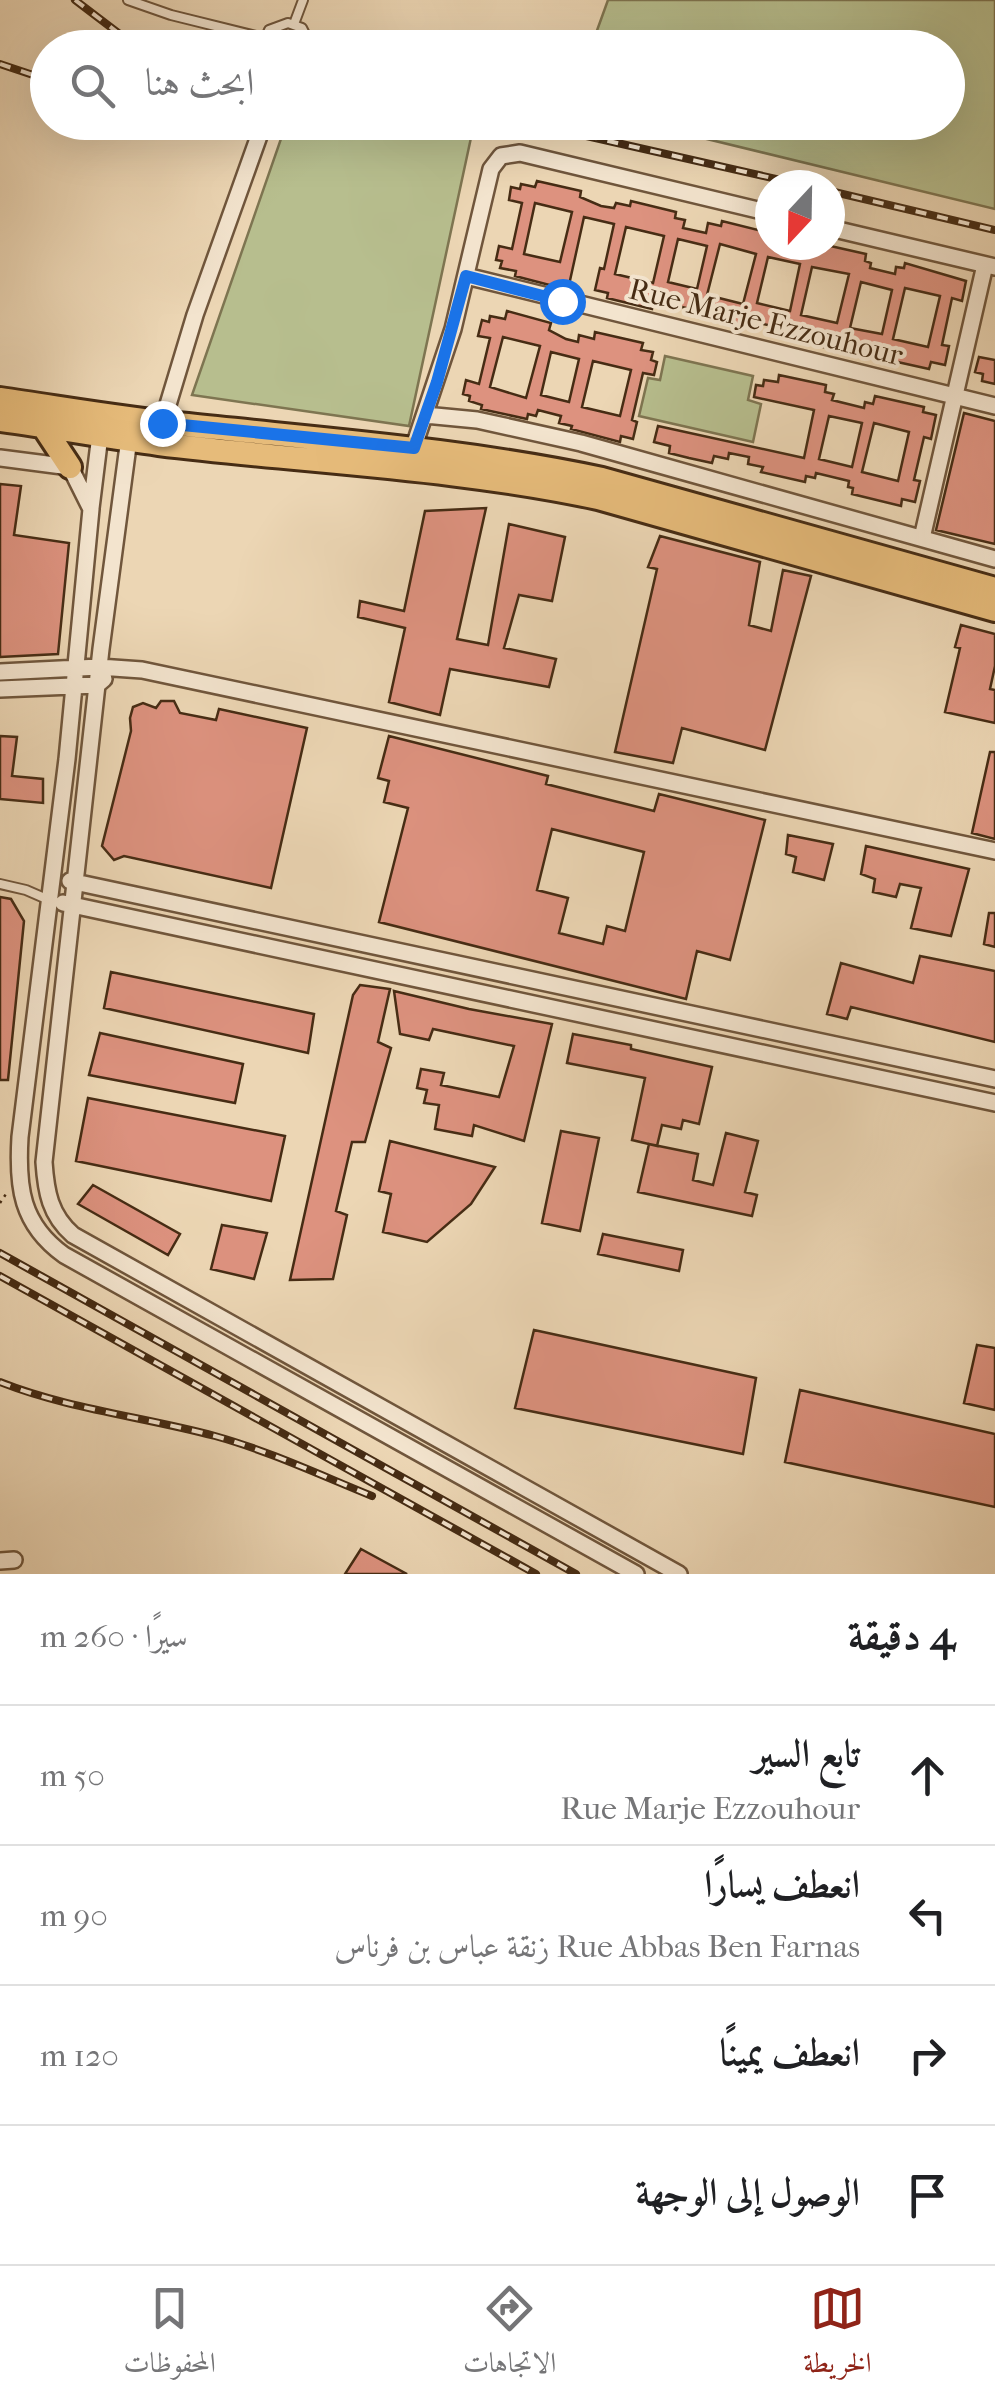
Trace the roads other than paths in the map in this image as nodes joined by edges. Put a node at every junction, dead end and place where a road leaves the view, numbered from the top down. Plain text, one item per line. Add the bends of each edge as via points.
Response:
1 (128, 0) edge
2 (302, 0) edge
3 (294, 24) junction
4 (220, 30) edge
5 (269, 30) edge
6 (302, 30) edge
7 (258, 140) edge
8 (755, 209) edge
9 (845, 232) edge
10 (990, 266) edge
11 (466, 276) junction
12 (955, 397) junction
13 (0, 400) edge
14 (995, 406) edge
15 (426, 415) junction
16 (0, 420) edge
17 (101, 424) junction
18 (43, 426) junction
19 (130, 428) junction
20 (160, 433) junction
21 (414, 448) junction
22 (0, 458) edge
23 (70, 467) junction
24 (91, 509) junction
25 (922, 538) junction
26 (995, 559) edge
27 (995, 589) edge
28 (995, 610) edge
29 (99, 666) junction
30 (76, 667) junction
31 (119, 667) junction
32 (0, 672) edge
33 (97, 685) junction
34 (74, 686) junction
35 (0, 688) edge
36 (60, 815) junction
37 (82, 819) junction
38 (995, 851) edge
39 (52, 878) junction
40 (76, 882) junction
41 (0, 884) edge
42 (26, 890) junction
43 (50, 900) junction
44 (73, 906) junction
45 (544, 982) junction
46 (540, 1005) junction
47 (995, 1079) edge
48 (995, 1102) edge
49 (46, 1185) junction
50 (21, 1189) junction
51 (636, 1574) edge
52 (679, 1574) edge

1 - 4 lane
2 - 3 lane
3 - 5 lane
3 - 6 lane
7 - 20 street
8 - 11 street via 513,152 492,169
9 - 10 street
10 - 12 street
11 - 12 street, Rue Marje Ezzouhour
11 - 15 street
12 - 14 street, Rue Marje Ezzouhour
12 - 25 street
13 - 17 main road
15 - 21 street
15 - 25 street via 580,443
16 - 18 main road
17 - 18 main road
17 - 19 main road
17 - 24 street
18 - 23 main road
19 - 20 main road
19 - 29 street
20 - 21 main road
20 - 28 main road via 544,487
21 - 27 main road via 602,479
22 - 23 street
23 - 24 street
24 - 30 street
25 - 26 street
29 - 30 street
29 - 31 street
29 - 33 street
30 - 32 street
30 - 34 street
31 - 33 street
31 - 38 street
33 - 34 street
33 - 37 street
34 - 35 street
34 - 36 street
36 - 37 street
36 - 39 street
37 - 40 street
39 - 40 street
39 - 42 lane
39 - 43 street
40 - 44 street
40 - 45 street
41 - 42 lane
42 - 43 lane
43 - 44 street
43 - 50 street via 20,1137
44 - 46 street
44 - 49 street
45 - 46 street
45 - 47 street
46 - 48 street
49 - 50 street
49 - 52 street via 54,1214 73,1235
50 - 51 street via 36,1229 64,1255

